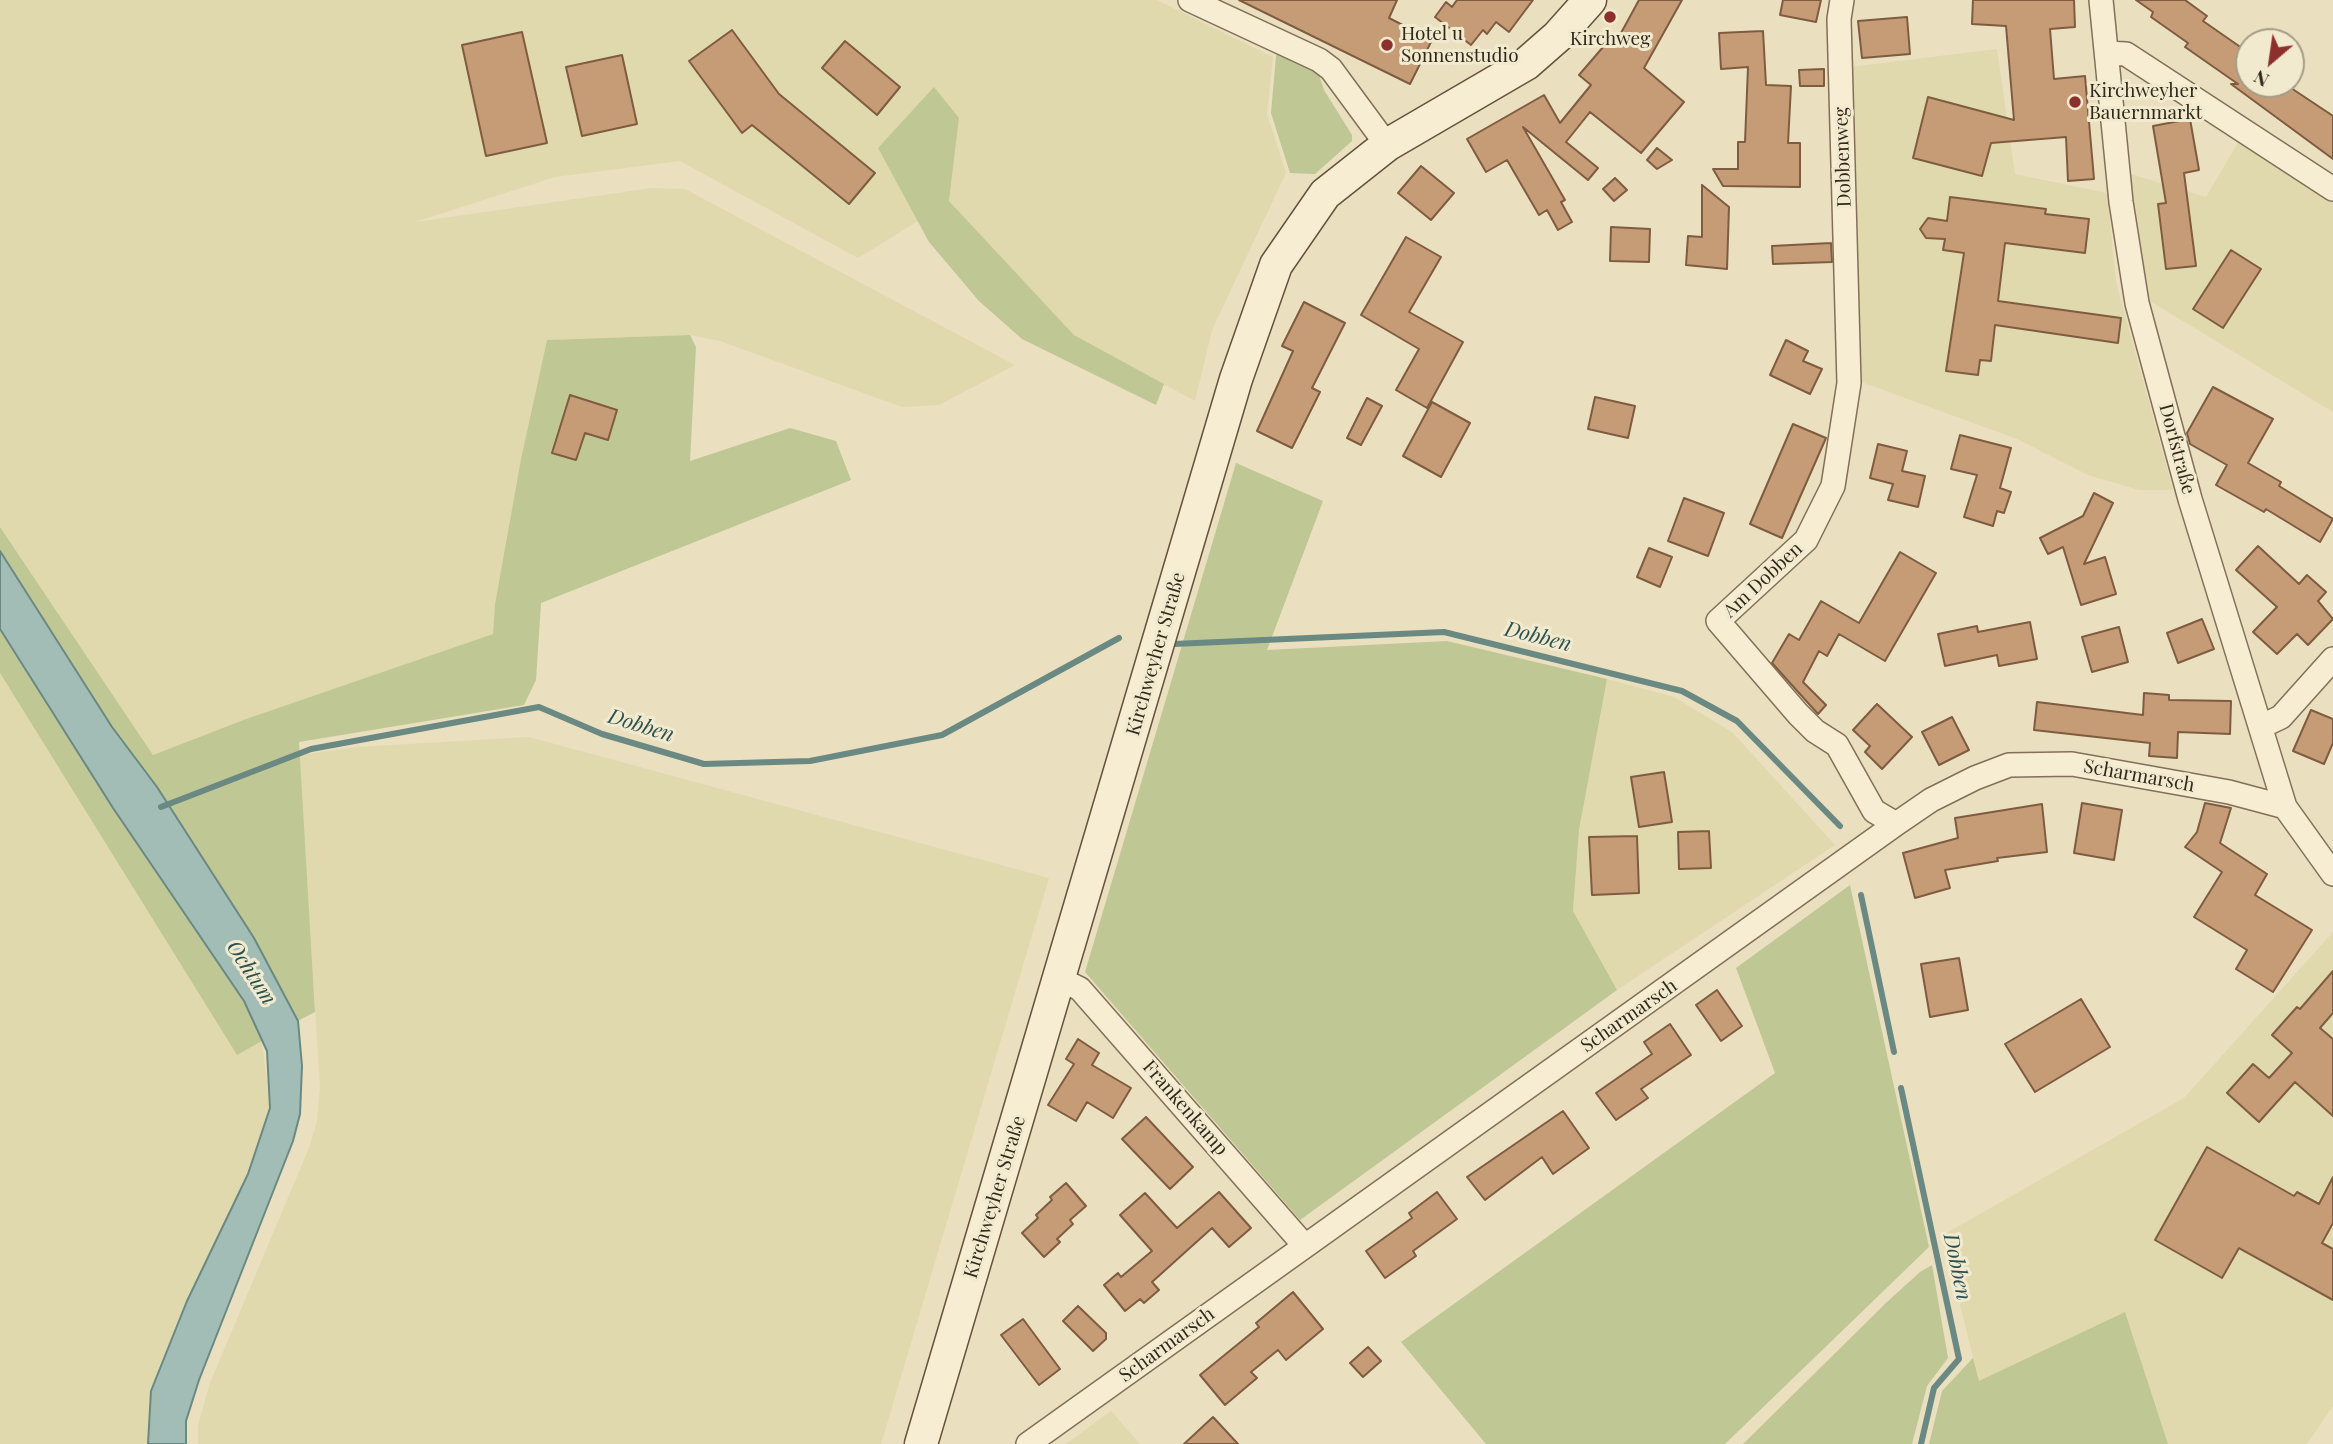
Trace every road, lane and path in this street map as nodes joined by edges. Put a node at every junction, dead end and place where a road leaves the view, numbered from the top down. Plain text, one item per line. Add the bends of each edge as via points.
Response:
1 (1190, 0) edge
2 (1590, 0) edge
3 (1842, 0) edge
4 (2101, 0) edge
5 (2107, 53) junction
6 (1387, 145) junction
7 (2333, 189) edge
8 (1849, 314) joint
9 (2333, 659) edge
10 (2262, 726) junction
11 (2285, 807) junction
12 (1896, 824) junction
13 (2333, 874) edge
14 (1060, 979) junction
15 (1304, 1245) junction
16 (921, 1444) edge
17 (1028, 1444) edge

1 - 6 street via 1320,60
2 - 6 main road, Kirchweyher Straße via 1526,64
3 - 8 street, Dobbenweg
4 - 5 street, Dorfstraße
5 - 7 street via 2126,54
5 - 10 street, Dorfstraße via 2121,202 2137,303 2190,499
6 - 14 main road, Kirchweyher Straße via 1325,194 1276,265 1236,379
8 - 12 street, Am Dobben via 1849,383 1833,486 1806,540 1718,621 1798,715 1837,745 1874,811
9 - 10 street via 2281,717
10 - 11 street, Dorfstraße
11 - 12 street, Scharmarsch via 2229,792 2072,764 2017,764 1975,778
11 - 13 street, Dorfstraße
12 - 15 street, Scharmarsch
14 - 15 street, Frankenkamp via 1080,989
14 - 16 main road, Kirchweyher Straße
15 - 17 street, Scharmarsch

